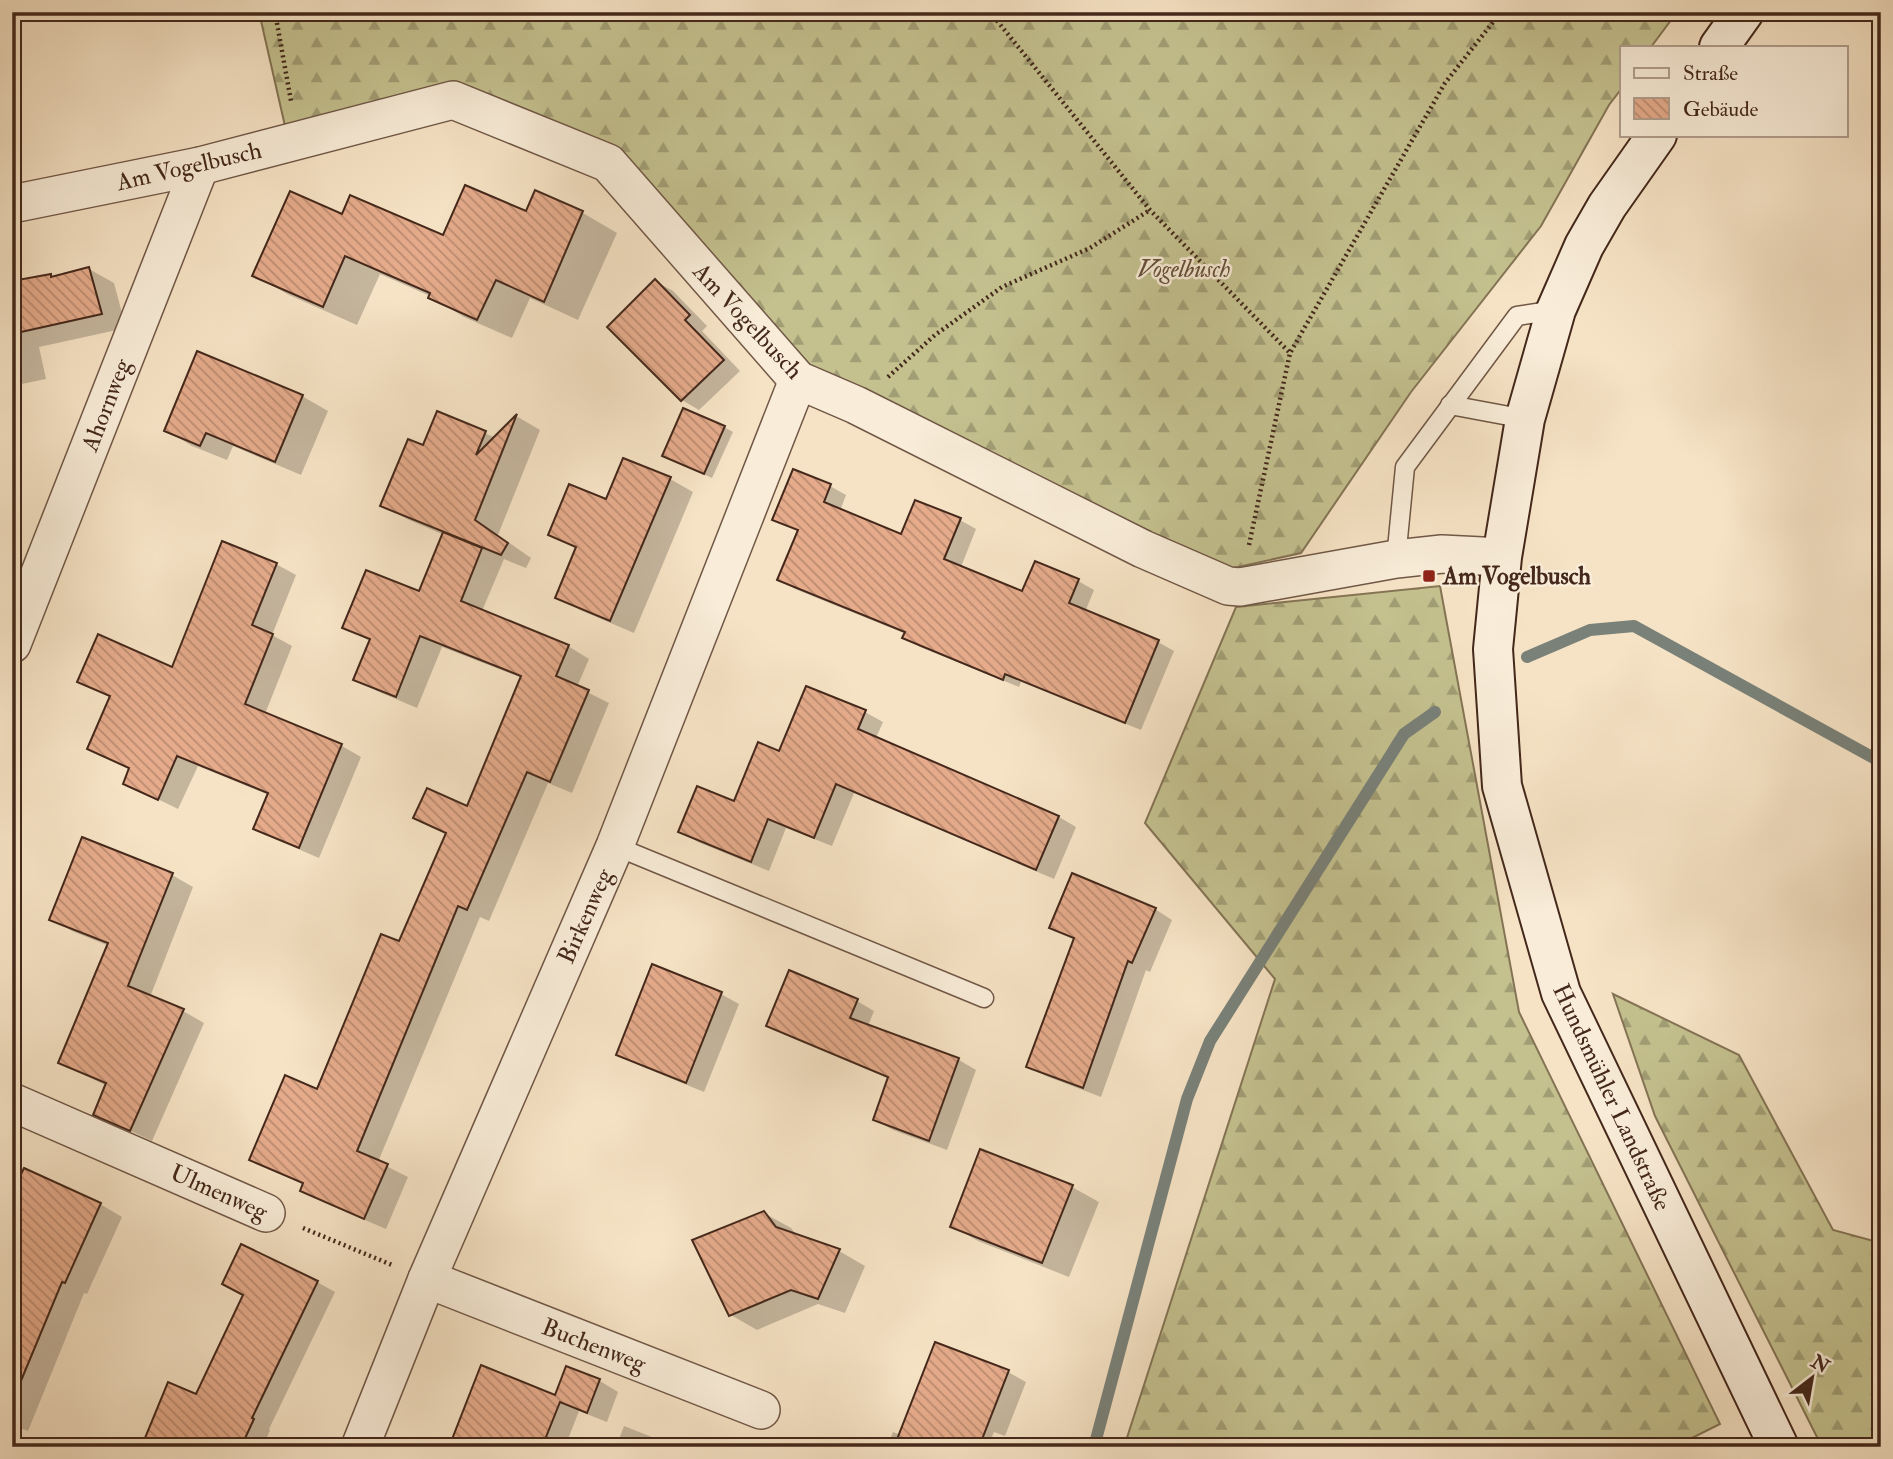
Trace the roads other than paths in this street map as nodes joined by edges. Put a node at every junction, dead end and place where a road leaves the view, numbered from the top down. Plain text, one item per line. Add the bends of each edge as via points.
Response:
1 (1744, 12) edge
2 (1720, 46) edge
3 (1656, 136) edge
4 (200, 166) junction
5 (12, 204) edge
6 (1556, 310) junction
7 (798, 380) junction
8 (1450, 405) junction
9 (1525, 419) junction
10 (1503, 557) junction
11 (1396, 559) junction
12 (12, 644) edge
13 (615, 846) junction
14 (984, 998) dead end
15 (12, 1102) edge
16 (266, 1213) road end
17 (426, 1279) junction
18 (761, 1410) dead end
19 (360, 1447) edge
20 (1779, 1447) edge

1 - 2 street
3 - 6 street, Hundsmühler Landstraße via 1606,206
4 - 5 street, Am Vogelbusch
4 - 7 street, Am Vogelbusch via 453,100 608,163
4 - 12 street, Ahornweg
6 - 8 lane via 1517,316
6 - 9 street, Hundsmühler Landstraße
7 - 11 street, Am Vogelbusch via 1228,586
7 - 13 street, Birkenweg
8 - 9 lane
8 - 11 lane via 1405,467
9 - 10 street, Hundsmühler Landstraße
10 - 11 street, Am Vogelbusch via 1442,554
10 - 20 street, Hundsmühler Landstraße via 1493,649 1502,786 1561,993
13 - 14 lane
13 - 17 street, Birkenweg
15 - 16 street, Ulmenweg
17 - 18 street, Buchenweg
17 - 19 street, Birkenweg

